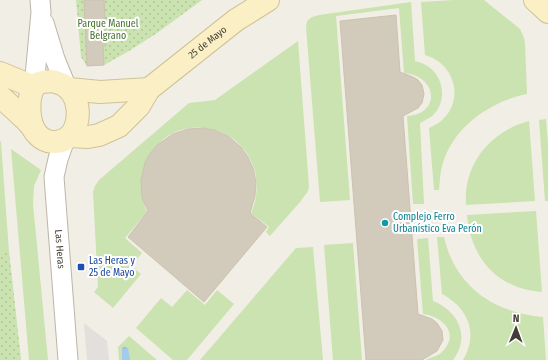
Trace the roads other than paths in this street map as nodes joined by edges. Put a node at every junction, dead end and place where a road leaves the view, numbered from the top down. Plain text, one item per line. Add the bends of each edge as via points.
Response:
1 (268, 0) edge
2 (535, 0) edge
3 (41, 6) edge
4 (548, 12) edge
5 (0, 73) edge
6 (34, 87) junction
7 (67, 87) junction
8 (149, 89) junction
9 (0, 96) edge
10 (34, 130) junction
11 (68, 137) junction
12 (68, 360) edge

1 - 8 street, 25 de Mayo via 236,20
2 - 4 street
3 - 6 street
3 - 7 street via 55,59
5 - 6 street
6 - 7 street via 38,83 58,82
6 - 10 street via 30,106
7 - 8 street via 118,92
7 - 11 street via 75,98 78,114 77,125
8 - 11 street, 25 de Mayo via 139,106 119,126 99,135
9 - 10 street
10 - 11 street via 37,135 48,141 54,142
11 - 12 street, Las Heras via 58,159 54,177

